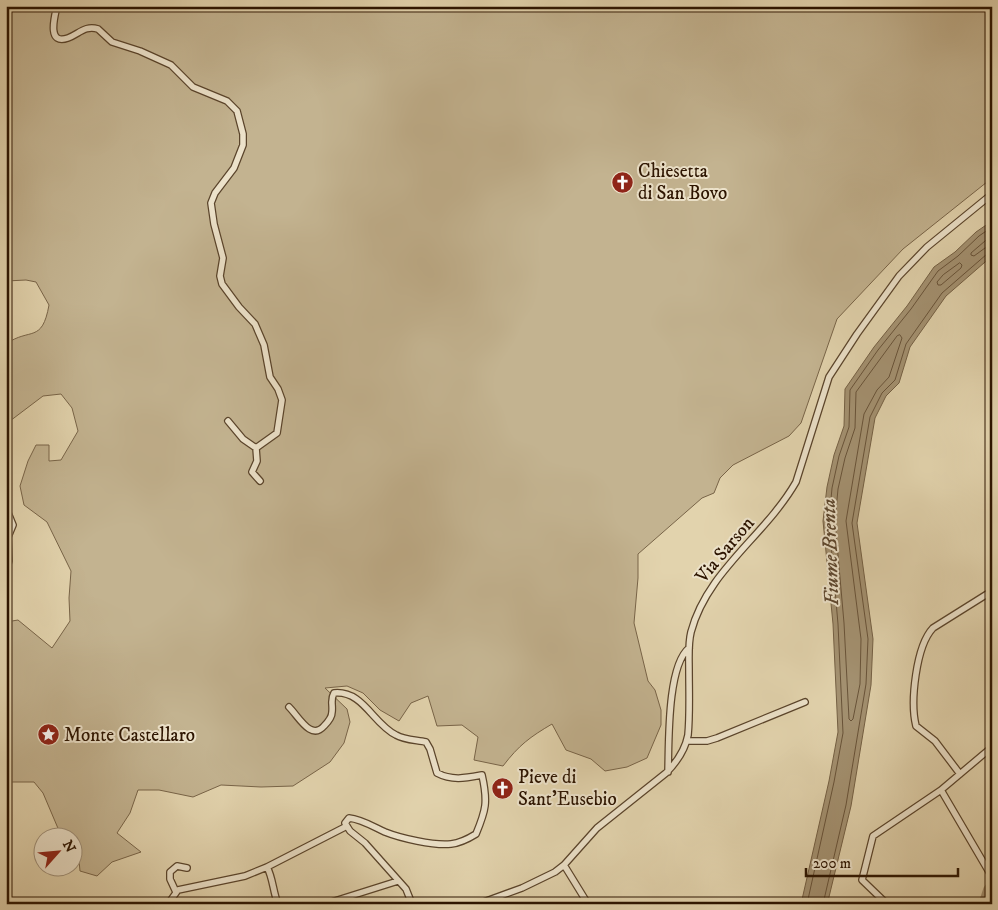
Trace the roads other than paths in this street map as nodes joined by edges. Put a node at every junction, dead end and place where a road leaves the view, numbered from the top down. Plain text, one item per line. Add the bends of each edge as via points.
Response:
1 (57, 6) edge
2 (992, 194) edge
3 (228, 420) dead end
4 (256, 448) junction
5 (260, 481) dead end
6 (7, 503) edge
7 (6, 570) edge
8 (992, 591) edge
9 (689, 648) junction
10 (805, 702) dead end
11 (289, 707) dead end
12 (687, 741) junction
13 (992, 747) edge
14 (668, 772) junction
15 (960, 774) junction
16 (941, 790) junction
17 (347, 826) junction
18 (564, 864) junction
19 (267, 867) junction
20 (187, 868) dead end
21 (991, 875) edge
22 (398, 881) junction
23 (176, 892) junction
24 (168, 904) edge
25 (278, 904) edge
26 (325, 904) edge
27 (412, 904) edge
28 (478, 904) edge
29 (588, 904) edge
30 (887, 904) edge

1 - 4 street via 53,24 57,37 64,39 86,29 98,29 112,42 140,50 171,65 193,87 227,101 237,111 243,145 234,168 215,193 211,204 223,258 221,282 258,330 267,353 270,377 282,400 277,433
2 - 9 street, Via Sarson via 927,247 885,293 829,377 796,482 777,511 714,582 694,621
3 - 4 street via 243,439
4 - 5 street via 257,461 252,471
6 - 7 street via 14,525 8,537
8 - 15 street via 933,628 922,646 913,703 916,726 935,741
9 - 12 street, Via Sarson via 690,719
9 - 14 street via 679,663 673,686
10 - 12 street via 718,738
11 - 17 street via 308,729 315,731 322,728 332,714 334,693 344,692 365,706 382,726 397,736 426,742 437,773 461,780 482,775 487,802 485,813 476,834 463,841 449,844 406,838 349,818 345,823
12 - 14 street, Via Sarson
13 - 15 street
14 - 18 street, Via Sarson via 597,828
15 - 16 street
16 - 21 street
16 - 30 street via 873,836 862,880
17 - 19 street
17 - 22 street
18 - 28 street, Via Sarson via 540,881
18 - 29 street
19 - 23 street via 245,876
19 - 25 street
20 - 23 street via 176,866 170,872
22 - 26 street
22 - 27 street via 406,889
23 - 24 street

